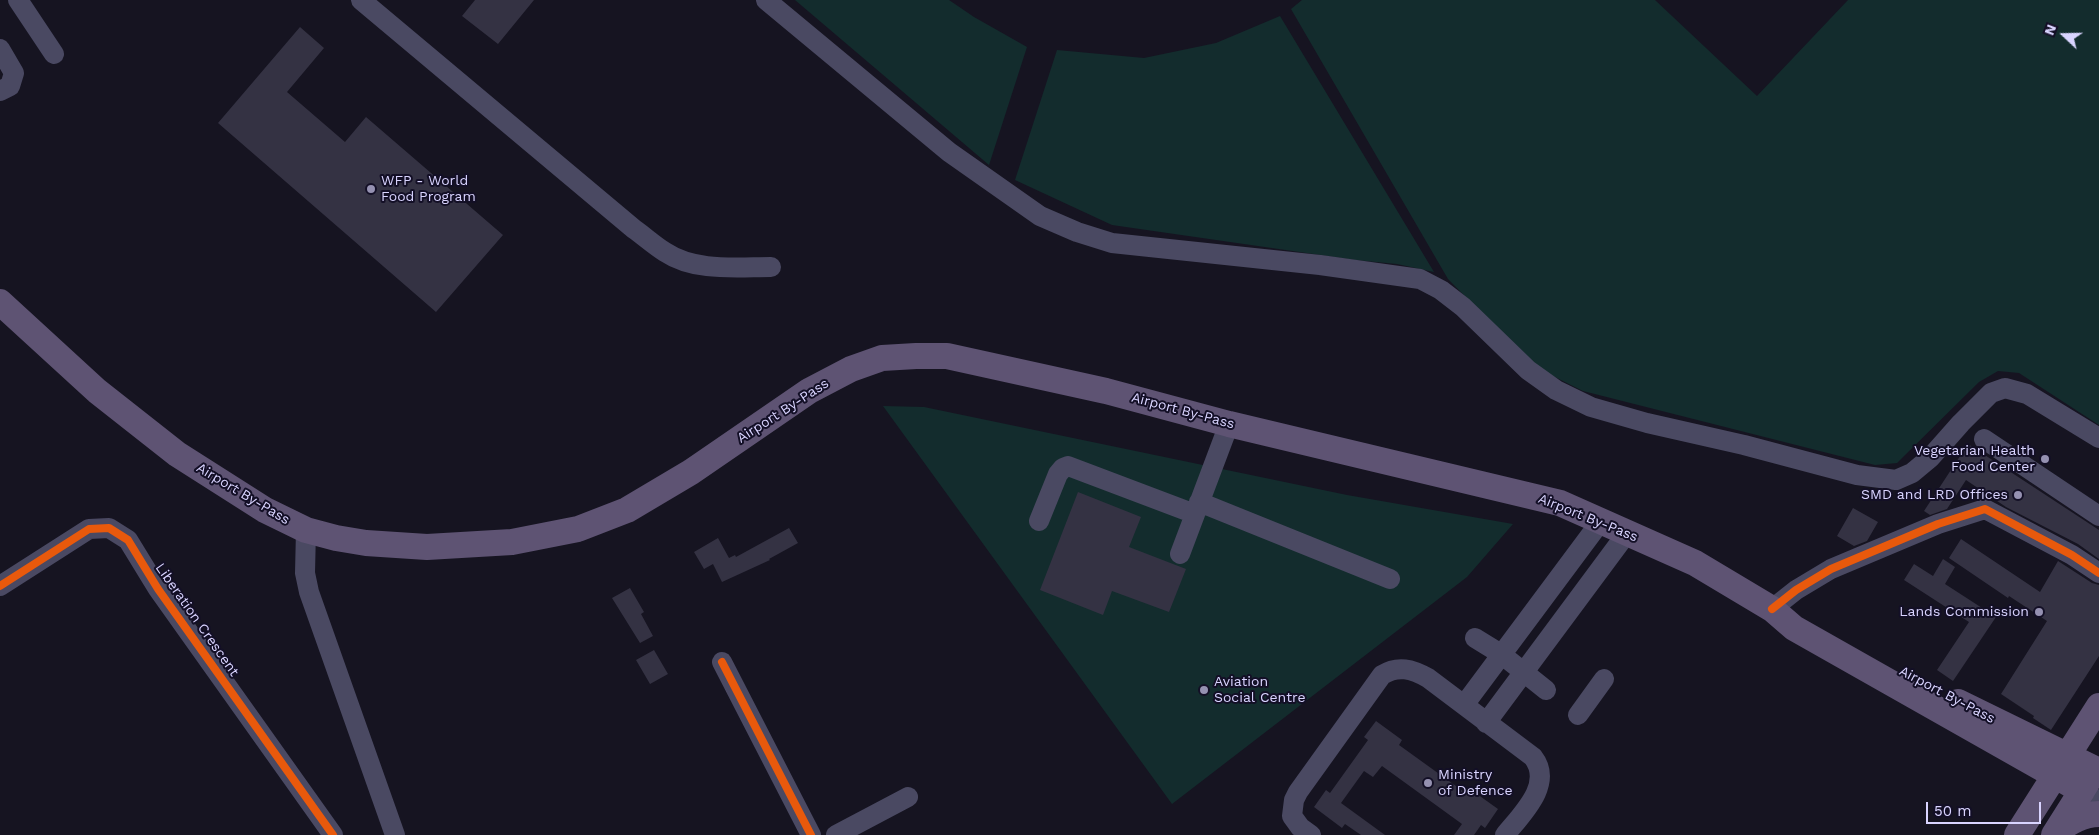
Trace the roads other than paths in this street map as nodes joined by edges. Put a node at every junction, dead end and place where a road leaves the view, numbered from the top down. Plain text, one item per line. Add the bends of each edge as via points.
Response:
1 (18, 0) edge
2 (361, 0) edge
3 (766, 0) edge
4 (0, 49) edge
5 (54, 54) dead end
6 (0, 91) edge
7 (771, 267) dead end
8 (0, 302) edge
9 (1229, 424) junction
10 (2099, 438) edge
11 (1984, 439) dead end
12 (1197, 508) junction
13 (2099, 516) edge
14 (1039, 521) dead end
15 (1601, 521) junction
16 (306, 530) junction
17 (1627, 533) junction
18 (1180, 554) dead end
19 (2099, 573) edge
20 (1390, 579) dead end
21 (0, 586) edge
22 (1548, 592) junction
23 (1772, 609) junction
24 (1570, 610) junction
25 (1475, 638) dead end
26 (1501, 654) junction
27 (722, 662) dead end
28 (1524, 672) junction
29 (1604, 678) dead end
30 (1546, 690) dead end
31 (1464, 705) junction
32 (2099, 706) edge
33 (1578, 715) dead end
34 (1486, 723) junction
35 (2062, 766) junction
36 (2098, 768) edge
37 (2090, 796) edge
38 (908, 797) dead end
39 (2099, 814) edge
40 (2056, 833) edge
41 (842, 834) edge
42 (334, 835) edge
43 (395, 835) edge
44 (811, 835) edge
45 (1311, 835) edge
46 (1506, 835) edge
47 (2017, 835) edge

1 - 5 street
2 - 7 street via 666,253 689,262 718,267
3 - 10 street via 949,152 1040,216 1112,244 1320,265 1420,280 1441,290 1463,307 1528,370 1556,390 1591,407 1857,475 1896,480 1912,473 1930,458 1991,393 2005,388 2027,394
4 - 6 street via 14,73 10,86
8 - 16 main road, Airport By-Pass via 97,391 177,454 241,496
9 - 12 street
9 - 15 main road, Airport By-Pass via 1527,494 1560,503
9 - 16 main road, Airport By-Pass via 1106,391 978,362 946,356 882,358 851,369 810,391 691,472 627,510 578,529 512,542 427,547 366,543
11 - 13 street
12 - 14 street via 1068,466 1058,474
12 - 18 street
12 - 20 street
15 - 17 main road, Airport By-Pass
15 - 22 street
16 - 43 street via 305,573 309,592
17 - 23 main road, Airport By-Pass via 1695,562
17 - 24 street
19 - 23 street via 1985,509 1938,524 1831,569
21 - 42 street, Liberation Crescent via 89,529 109,528 128,540 158,589
22 - 24 street
22 - 26 street
23 - 35 main road, Airport By-Pass via 1801,616 1978,713
24 - 28 street
25 - 26 street
26 - 28 street
26 - 31 street
27 - 44 street
28 - 30 street
28 - 34 street
29 - 33 street
31 - 34 street
31 - 45 street via 1419,673 1401,668 1382,675 1294,800 1292,816
32 - 35 main road
34 - 46 street via 1533,758 1541,772 1536,796
35 - 36 main road, Airport By-Pass
35 - 37 main road, Airport By-Pass
35 - 47 main road
36 - 37 main road
37 - 40 main road
38 - 41 street
39 - 40 main road via 2073,821

